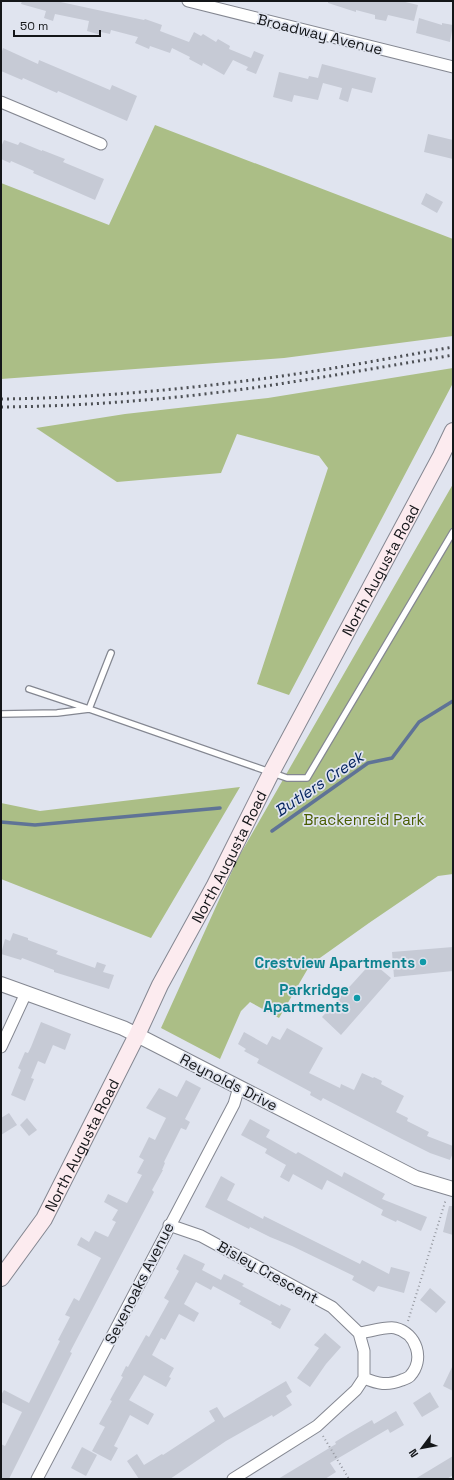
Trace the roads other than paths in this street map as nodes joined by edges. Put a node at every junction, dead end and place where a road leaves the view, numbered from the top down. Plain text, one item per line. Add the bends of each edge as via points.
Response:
1 (188, 1) edge
2 (453, 67) edge
3 (1, 102) edge
4 (101, 144) dead end
5 (453, 431) edge
6 (453, 532) edge
7 (111, 653) dead end
8 (29, 689) dead end
9 (89, 708) junction
10 (1, 714) edge
11 (271, 773) junction
12 (1, 984) edge
13 (26, 993) junction
14 (137, 1034) junction
15 (1, 1047) edge
16 (239, 1086) junction
17 (451, 1189) edge
18 (169, 1225) junction
19 (1, 1278) edge
20 (359, 1333) junction
21 (364, 1378) junction
22 (37, 1479) edge
23 (233, 1479) edge

1 - 2 street, Broadway Avenue
3 - 4 street
5 - 11 main road, North Augusta Road
6 - 11 lane via 307,778 287,778
7 - 9 lane
8 - 9 lane
9 - 10 lane via 57,713
9 - 11 lane
11 - 14 main road, North Augusta Road
12 - 13 street, Reynolds Drive
13 - 14 street, Reynolds Drive
13 - 15 street
14 - 16 street, Reynolds Drive
14 - 19 main road, North Augusta Road via 44,1219
16 - 17 street, Reynolds Drive via 416,1178
16 - 18 street, Sevenoaks Avenue via 234,1104
18 - 20 street, Bisley Crescent via 201,1236 332,1307
18 - 22 street, Sevenoaks Avenue
20 - 21 street via 364,1351
20 - 21 street via 394,1327 408,1333 417,1348 417,1364 409,1377 393,1383 377,1384
21 - 23 street via 356,1390 317,1426

